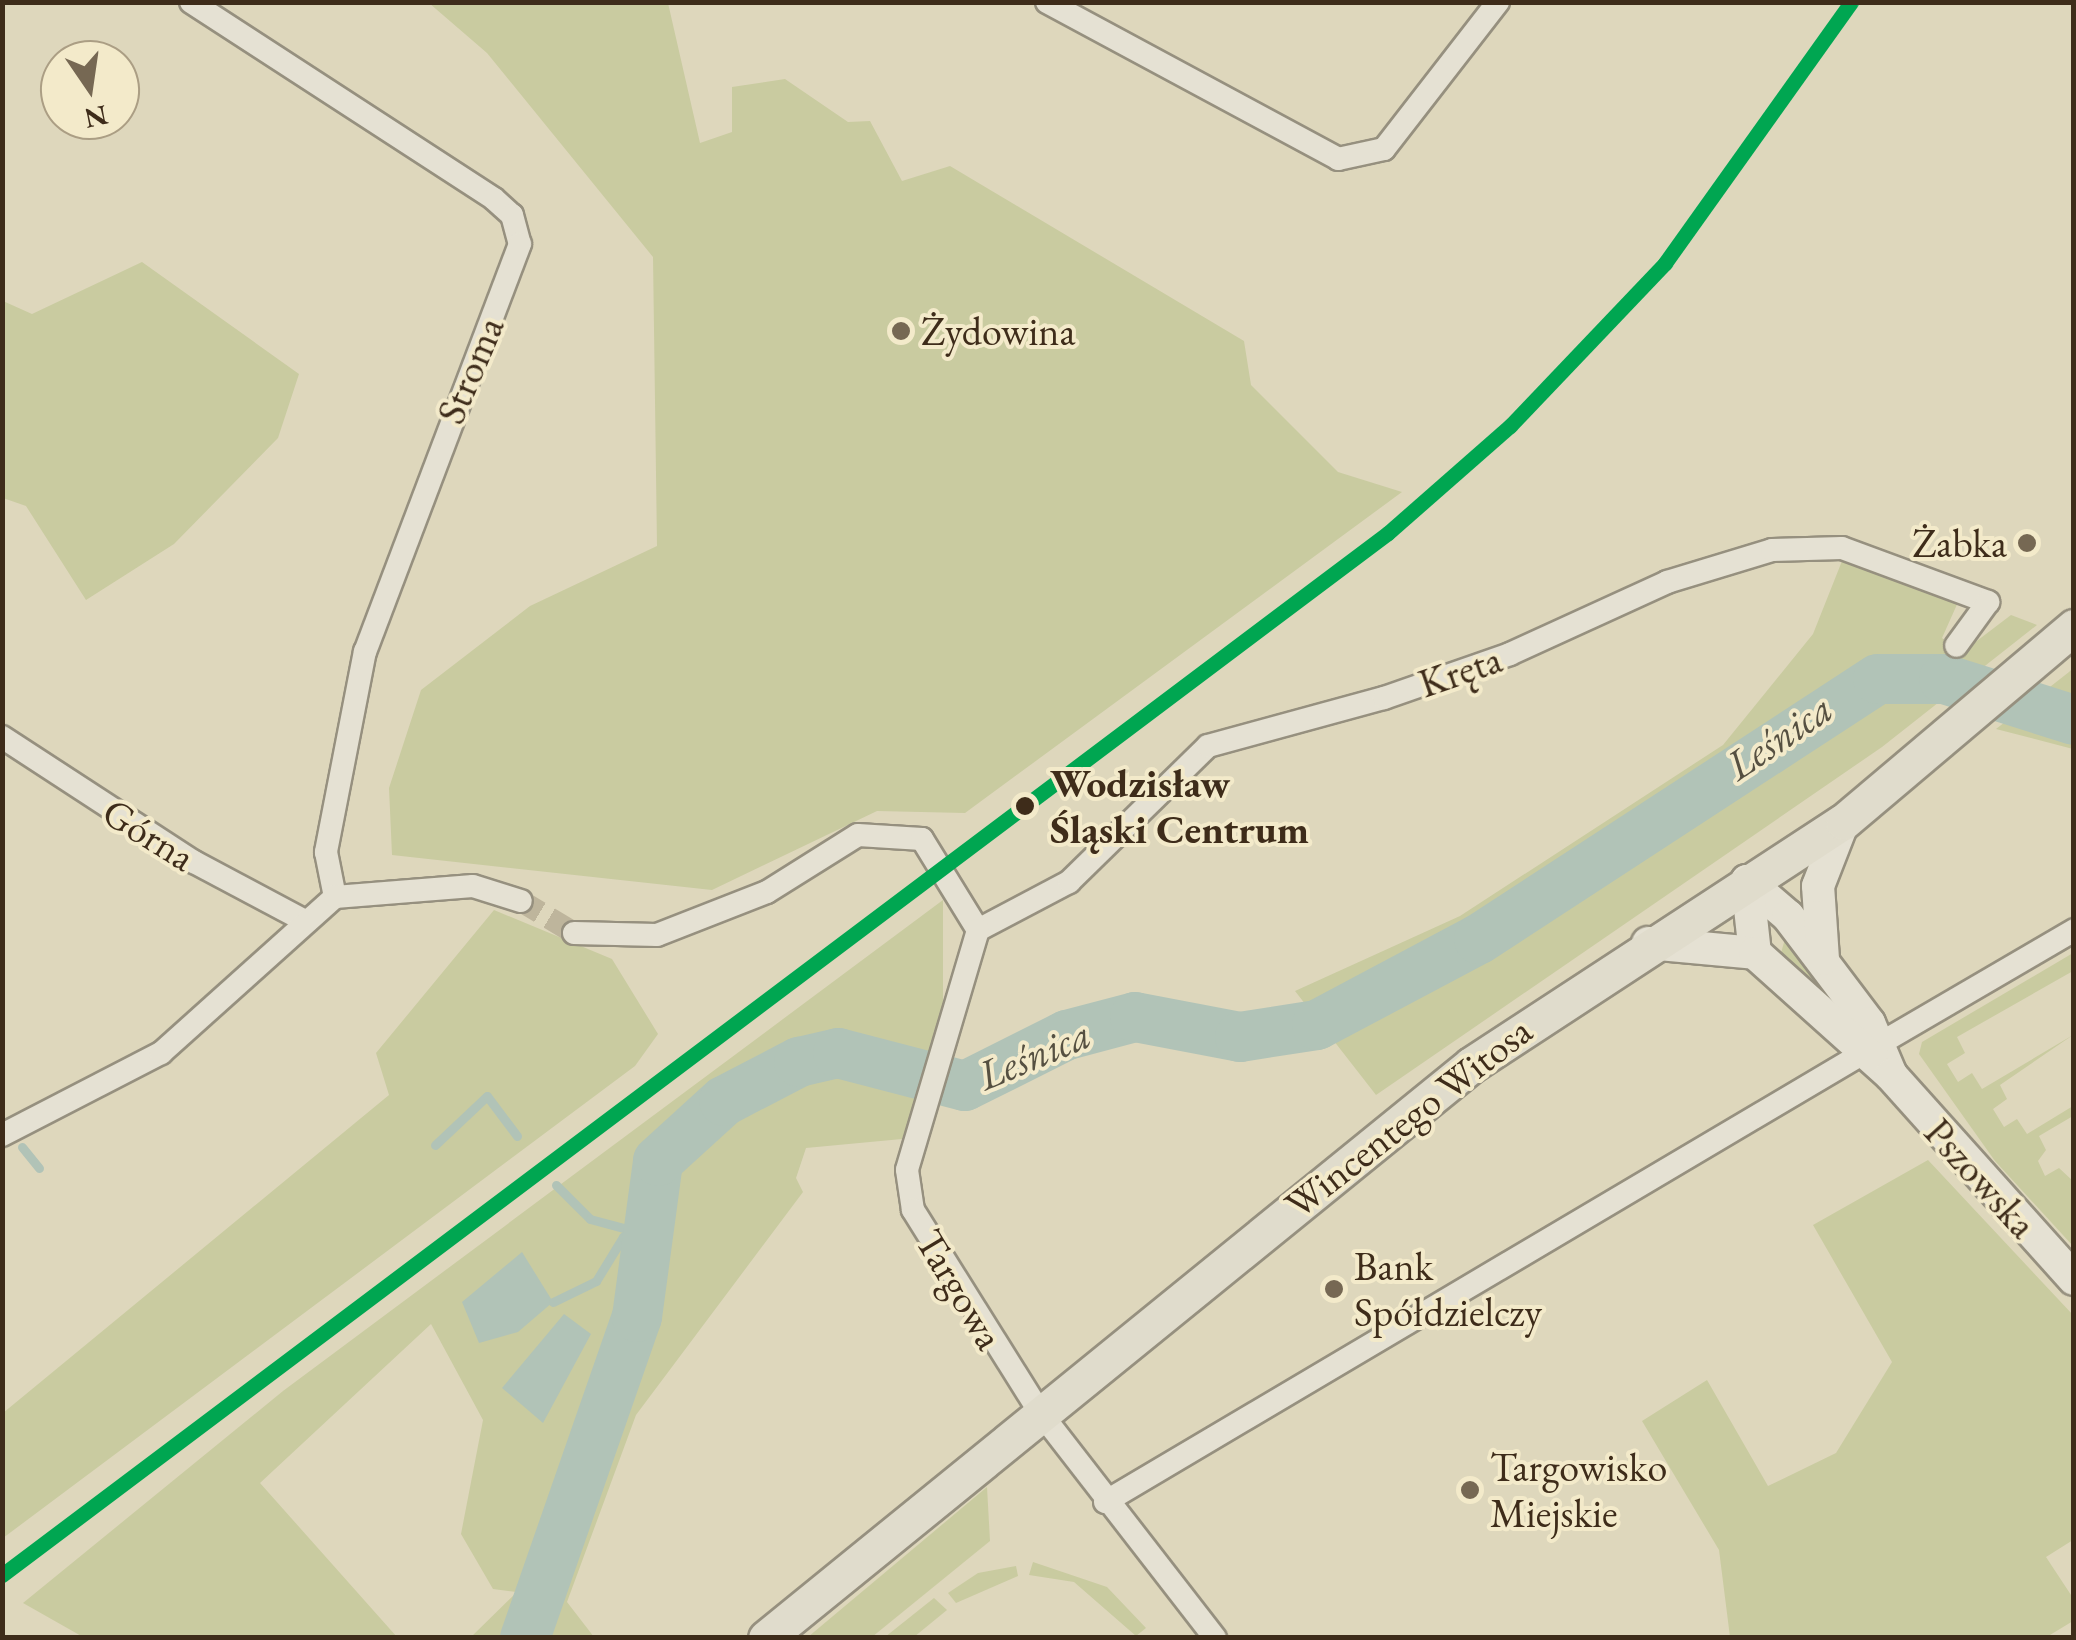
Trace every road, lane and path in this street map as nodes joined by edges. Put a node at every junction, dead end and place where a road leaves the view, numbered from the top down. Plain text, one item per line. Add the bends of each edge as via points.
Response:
1 (191, 2) edge
2 (1048, 2) edge
3 (1498, 2) edge
4 (2074, 627) edge
5 (1956, 646) dead end
6 (2, 737) edge
7 (1843, 822) junction
8 (1747, 881) junction
9 (335, 897) junction
10 (521, 901) tunnel mouth
11 (303, 920) junction
12 (978, 930) junction
13 (2074, 930) edge
14 (574, 933) tunnel mouth
15 (1648, 943) junction
16 (1755, 953) junction
17 (1824, 964) junction
18 (1871, 1049) junction
19 (2, 1135) edge
20 (2074, 1278) edge
21 (1038, 1412) junction
22 (1105, 1502) junction
23 (766, 1638) edge
24 (1215, 1638) edge

1 - 9 street, Stroma via 494,199 512,214 520,244 364,651 326,852
2 - 3 street via 1350,159 1384,148
4 - 7 main road, Wincentego Witosa via 1935,752
5 - 12 street, Kręta via 1988,602 1842,548 1772,550 1667,582 1510,654 1208,746 1068,882
6 - 11 street, Górna via 194,862
7 - 8 main road, Wincentego Witosa
7 - 17 main road via 1818,886
8 - 15 main road, Wincentego Witosa
8 - 16 main road
8 - 17 main road, Pszowska
9 - 10 street via 473,886
9 - 11 street
11 - 19 street via 246,983 160,1053
12 - 14 street via 968,900 922,839 858,835 766,892 672,930
12 - 21 street, Targowa via 907,1170 913,1210
13 - 18 street
15 - 16 main road
15 - 21 main road, Wincentego Witosa via 1470,1065
16 - 18 main road
17 - 18 main road, Pszowska
18 - 20 main road, Pszowska
18 - 22 street
21 - 22 street, Targowa
21 - 23 main road, Wincentego Witosa
22 - 24 street, Targowa

